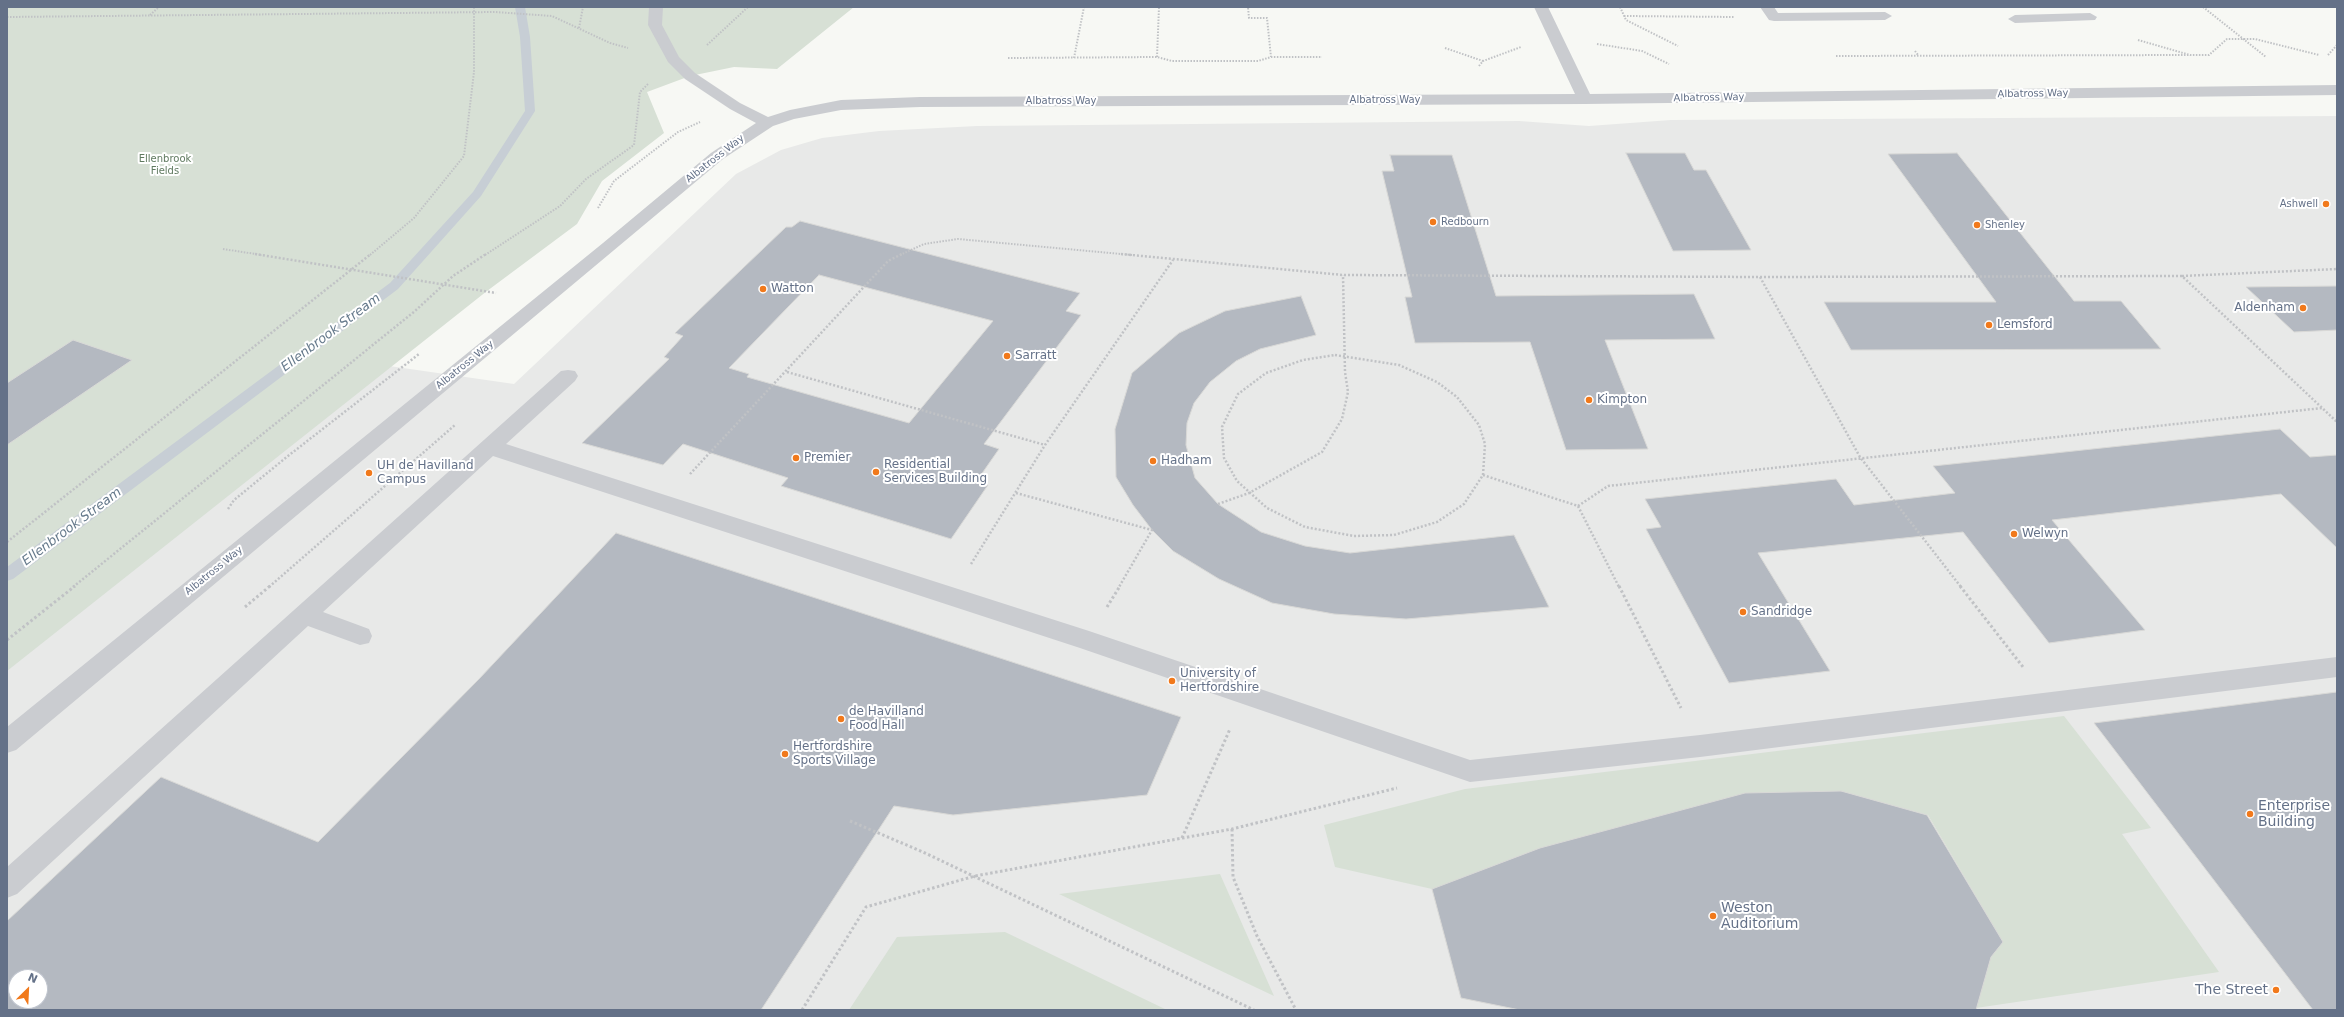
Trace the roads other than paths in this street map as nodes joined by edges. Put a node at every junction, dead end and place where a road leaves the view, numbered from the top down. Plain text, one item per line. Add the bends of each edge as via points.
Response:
1 (656, 7) edge
2 (1541, 7) edge
3 (2048, 7) edge
4 (1771, 12) edge
5 (1885, 16) dead end
6 (2015, 18) dead end
7 (2059, 18) junction
8 (2090, 18) dead end
9 (2337, 90) edge
10 (2318, 91) junction
11 (1584, 99) junction
12 (2337, 105) edge
13 (767, 123) junction
14 (568, 376) dead end
15 (490, 447) junction
16 (305, 615) junction
17 (360, 636) dead end
18 (2337, 667) edge
19 (7, 742) edge
20 (7, 885) edge

1 - 13 street via 655,25 673,59 690,76 735,106
2 - 11 street
3 - 7 street
4 - 5 street
6 - 7 street
7 - 8 street
9 - 10 street, Albatross Way
10 - 11 street, Albatross Way
10 - 12 street
11 - 13 street, Albatross Way via 875,103 817,109
13 - 19 street, Albatross Way via 717,156
14 - 15 street
15 - 16 street
15 - 18 street via 1089,640 1470,771 1700,746
16 - 17 street
16 - 20 street

